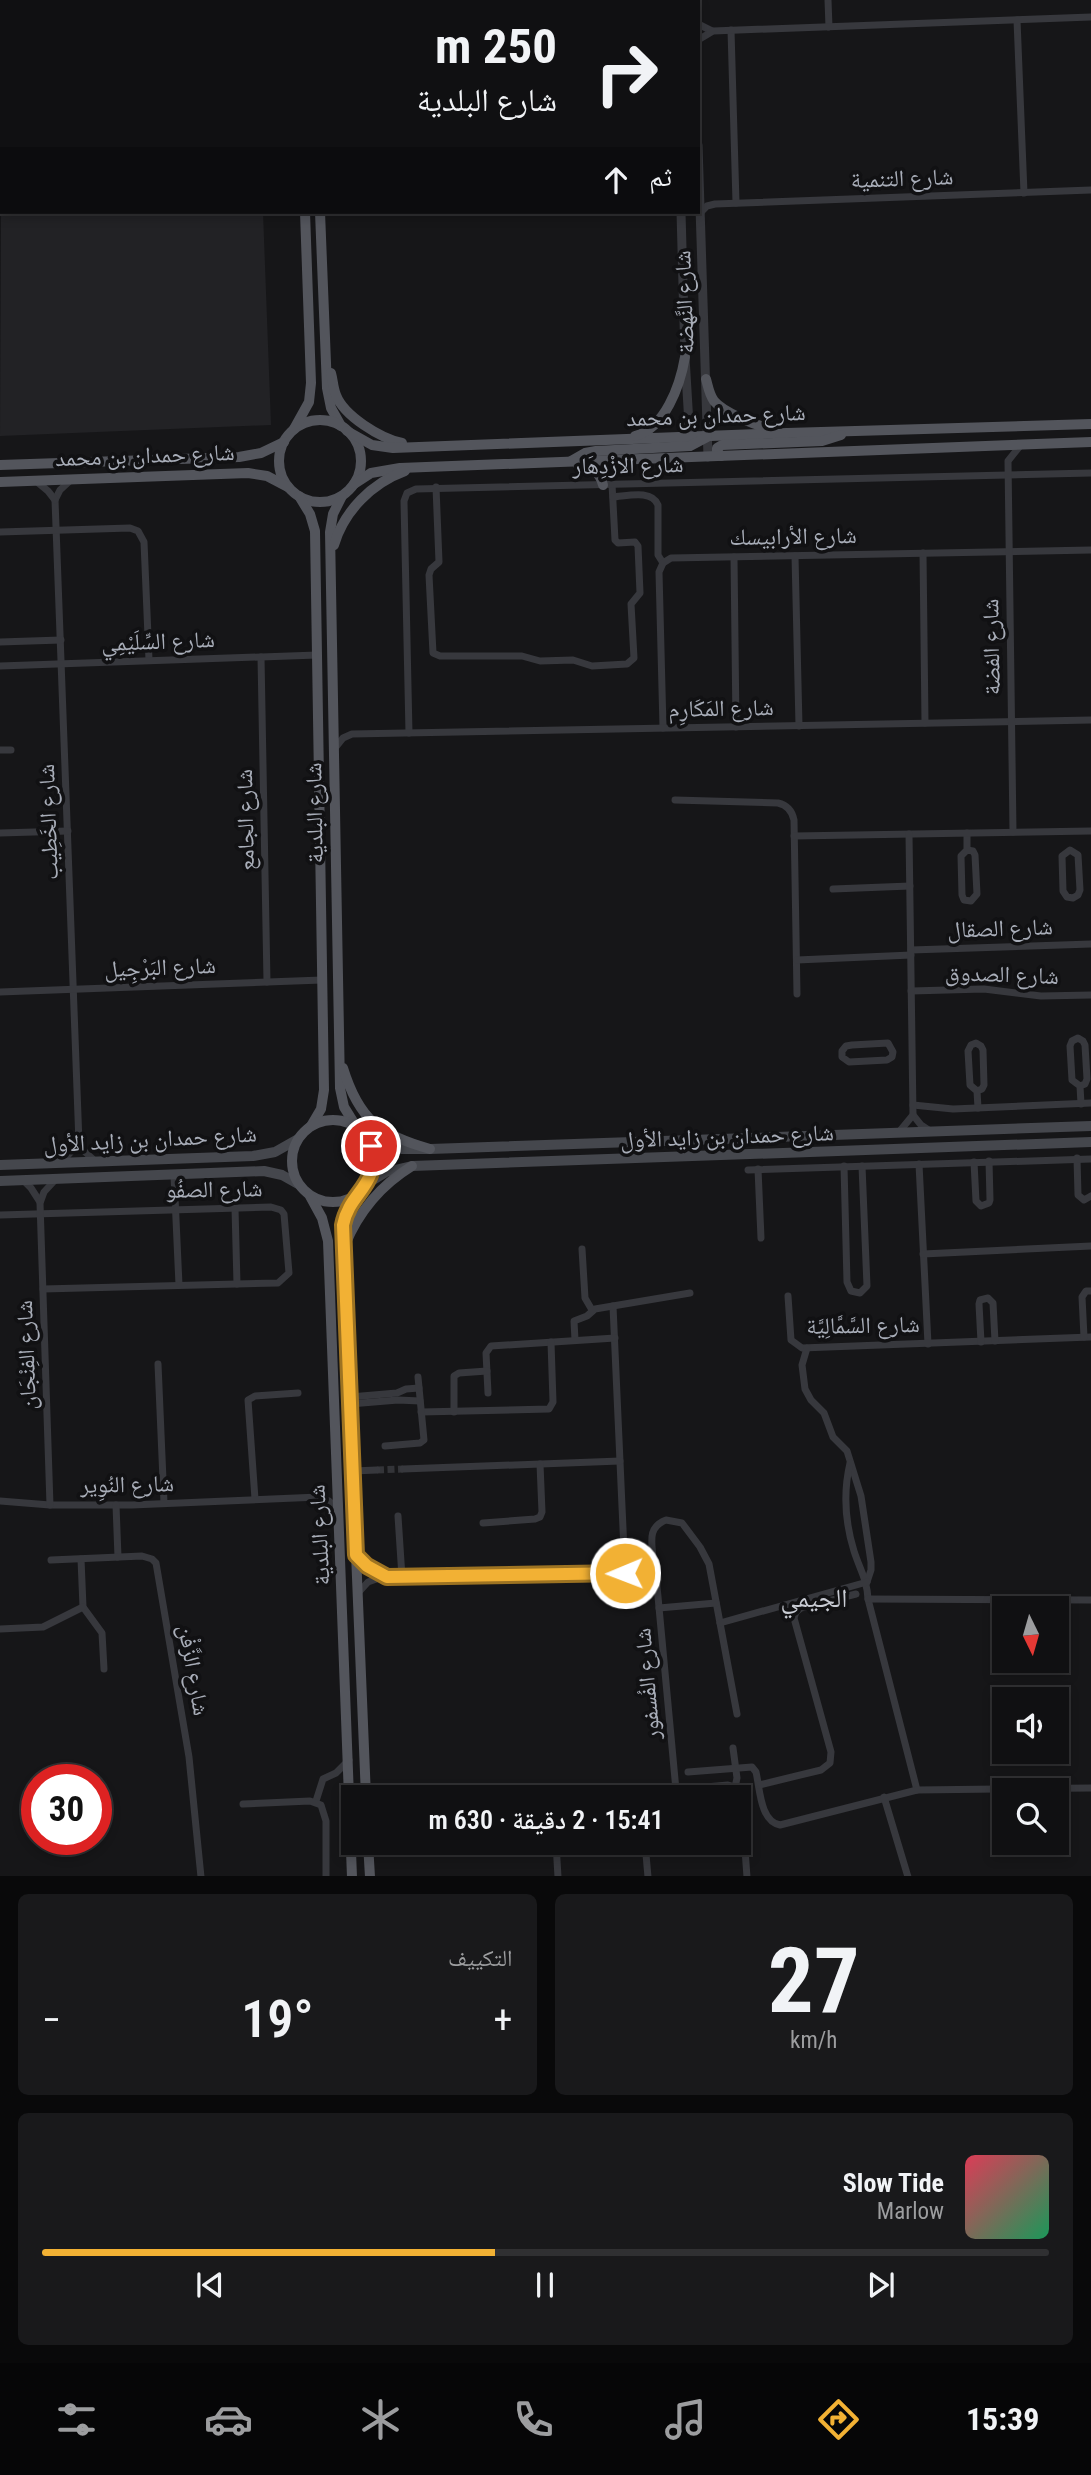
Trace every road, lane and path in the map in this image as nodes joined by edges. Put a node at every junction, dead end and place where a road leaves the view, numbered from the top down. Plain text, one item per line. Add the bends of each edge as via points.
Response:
1 (828, 0) edge
2 (1091, 17) edge
3 (1017, 20) junction
4 (700, 25) edge
5 (829, 27) junction
6 (731, 30) junction
7 (713, 31) junction
8 (700, 39) edge
9 (1091, 190) edge
10 (700, 193) joint
11 (1024, 193) junction
12 (736, 203) junction
13 (715, 204) junction
14 (701, 212) junction
15 (305, 214) edge
16 (320, 214) edge
17 (682, 214) edge
18 (682, 214) edge
19 (702, 262) junction
20 (326, 347) junction
21 (685, 357) junction
22 (706, 379) junction
23 (1091, 424) edge
24 (344, 428) junction
25 (293, 430) junction
26 (846, 432) junction
27 (787, 433) junction
28 (708, 436) junction
29 (610, 440) junction
30 (284, 442) junction
31 (1091, 442) edge
32 (1021, 445) junction
33 (993, 446) junction
34 (422, 447) junction
35 (690, 447) junction
36 (721, 456) junction
37 (708, 457) junction
38 (1008, 461) junction
39 (569, 462) junction
40 (0, 464) edge
41 (413, 468) junction
42 (1091, 473) edge
43 (1008, 475) junction
44 (72, 479) junction
45 (34, 480) junction
46 (0, 482) edge
47 (354, 484) junction
48 (608, 485) junction
49 (288, 487) junction
50 (436, 487) junction
51 (299, 496) junction
52 (342, 496) junction
53 (613, 497) junction
54 (55, 500) junction
55 (56, 530) junction
56 (0, 532) edge
57 (1091, 550) edge
58 (1009, 551) junction
59 (923, 553) junction
60 (795, 556) junction
61 (734, 557) junction
62 (330, 558) junction
63 (663, 563) junction
64 (61, 640) junction
65 (0, 642) edge
66 (317, 655) junction
67 (261, 657) junction
68 (149, 660) junction
69 (62, 664) junction
70 (0, 666) edge
71 (333, 718) junction
72 (1091, 720) edge
73 (1012, 722) junction
74 (925, 723) junction
75 (799, 726) junction
76 (736, 727) junction
77 (663, 728) junction
78 (409, 733) junction
79 (352, 734) junction
80 (0, 750) edge
81 (11, 750) dead end
82 (334, 750) junction
83 (675, 800) dead end
84 (68, 831) junction
85 (1069, 831) junction
86 (1091, 831) edge
87 (1013, 832) junction
88 (0, 833) edge
89 (967, 833) junction
90 (909, 834) junction
91 (794, 836) junction
92 (967, 850) junction
93 (1070, 850) junction
94 (910, 886) junction
95 (833, 888) dead end
96 (1091, 944) edge
97 (911, 953) junction
98 (796, 960) junction
99 (322, 980) junction
100 (267, 982) junction
101 (74, 989) junction
102 (911, 991) junction
103 (0, 992) edge
104 (797, 994) dead end
105 (1091, 995) edge
106 (912, 1051) junction
107 (894, 1052) junction
108 (340, 1056) junction
109 (1080, 1086) junction
110 (977, 1091) junction
111 (1091, 1103) edge
112 (1081, 1104) junction
113 (913, 1105) junction
114 (978, 1108) junction
115 (913, 1115) junction
116 (311, 1126) junction
117 (1091, 1126) edge
118 (357, 1128) junction
119 (931, 1131) junction
120 (899, 1132) junction
121 (367, 1138) junction
122 (298, 1139) junction
123 (1091, 1142) edge
124 (79, 1143) junction
125 (430, 1149) junction
126 (896, 1149) junction
127 (868, 1150) junction
128 (1077, 1158) junction
129 (1091, 1159) edge
130 (96, 1161) junction
131 (989, 1161) junction
132 (974, 1162) junction
133 (61, 1163) junction
134 (919, 1164) junction
135 (0, 1165) edge
136 (878, 1165) junction
137 (888, 1165) junction
138 (412, 1166) junction
139 (844, 1166) junction
140 (862, 1166) junction
141 (748, 1170) dead end
142 (758, 1170) junction
143 (174, 1175) junction
144 (56, 1179) junction
145 (23, 1180) junction
146 (0, 1181) edge
147 (368, 1183) junction
148 (298, 1184) junction
149 (358, 1194) junction
150 (310, 1196) junction
151 (1091, 1196) edge
152 (40, 1203) junction
153 (235, 1208) junction
154 (175, 1209) junction
155 (40, 1213) junction
156 (0, 1215) edge
157 (761, 1238) dead end
158 (1091, 1246) edge
159 (344, 1248) junction
160 (582, 1249) dead end
161 (923, 1254) junction
162 (237, 1284) junction
163 (179, 1285) junction
164 (43, 1289) junction
165 (1091, 1291) edge
166 (690, 1293) dead end
167 (788, 1296) dead end
168 (614, 1306) junction
169 (592, 1310) junction
170 (1087, 1337) edge
171 (615, 1338) junction
172 (575, 1340) junction
173 (995, 1341) junction
174 (551, 1342) junction
175 (981, 1342) junction
176 (928, 1344) junction
177 (807, 1348) junction
178 (158, 1364) dead end
179 (487, 1371) junction
180 (418, 1377) dead end
181 (419, 1388) junction
182 (298, 1393) dead end
183 (488, 1393) dead end
184 (350, 1401) junction
185 (420, 1401) junction
186 (421, 1412) junction
187 (454, 1412) junction
188 (385, 1446) dead end
189 (621, 1461) junction
190 (850, 1463) junction
191 (540, 1464) junction
192 (403, 1469) tunnel mouth
193 (377, 1470) tunnel mouth
194 (353, 1471) junction
195 (337, 1481) junction
196 (319, 1497) junction
197 (255, 1500) junction
198 (0, 1501) edge
199 (164, 1503) junction
200 (50, 1505) junction
201 (116, 1505) junction
202 (340, 1512) junction
203 (398, 1516) dead end
204 (484, 1523) dead end
205 (356, 1555) junction
206 (118, 1557) junction
207 (81, 1559) junction
208 (51, 1560) dead end
209 (625, 1573) junction
210 (651, 1575) junction
211 (387, 1577) junction
212 (401, 1577) junction
213 (867, 1582) junction
214 (358, 1593) junction
215 (856, 1594) dead end
216 (868, 1599) junction
217 (1091, 1600) edge
218 (716, 1603) junction
219 (83, 1607) junction
220 (659, 1608) junction
221 (720, 1623) junction
222 (0, 1629) edge
223 (104, 1669) dead end
224 (737, 1714) dead end
225 (733, 1748) dead end
226 (349, 1759) junction
227 (735, 1767) junction
228 (688, 1772) dead end
229 (332, 1776) junction
230 (345, 1785) edge
231 (351, 1785) edge
232 (366, 1785) edge
233 (676, 1785) edge
234 (735, 1785) edge
235 (759, 1786) junction
236 (1091, 1788) edge
237 (917, 1790) junction
238 (884, 1797) junction
239 (316, 1801) junction
240 (243, 1804) dead end
241 (352, 1855) edge
242 (369, 1855) edge
243 (556, 1855) edge
244 (646, 1855) edge
245 (745, 1855) edge
246 (201, 1876) edge
247 (326, 1876) edge
248 (352, 1876) edge
249 (370, 1876) edge
250 (558, 1876) edge
251 (648, 1876) edge
252 (747, 1876) edge
253 (908, 1876) edge

1 - 5 street
2 - 3 street
3 - 5 street
3 - 11 street
4 - 7 street
5 - 6 street
6 - 7 street
6 - 12 street
7 - 8 street
9 - 11 street, شارع التنمية
10 - 13 street
10 - 14 street, شارع النَّهضة
11 - 12 street, شارع التنمية
12 - 13 street, شارع التنمية
13 - 14 street, شارع التنمية
14 - 19 street, شارع النَّهضة
15 - 25 main road via 311,383 309,402
16 - 20 main road
17 - 19 street via 687,259
18 - 21 street, شارع النَّهضة
19 - 22 street, شارع النَّهضة
20 - 24 main road via 331,408
20 - 34 main road via 337,396 349,412 390,441
21 - 29 main road via 678,385 657,423 643,434
21 - 35 street, شارع النَّهضة
22 - 27 main road via 720,406 756,425
22 - 28 street, شارع النَّهضة
23 - 26 main road, شارع حمدان بن محمد
24 - 25 main road via 311,421
24 - 34 main road, شارع حمدان بن محمد via 382,447
24 - 47 main road via 355,440 361,462
25 - 30 main road
26 - 27 main road, شارع حمدان بن محمد
26 - 36 main road via 822,441 722,445 717,448
27 - 28 main road, شارع حمدان بن محمد
28 - 35 main road, شارع حمدان بن محمد
28 - 37 street, شارع النَّهضة
29 - 34 main road, شارع حمدان بن محمد
29 - 35 main road, شارع حمدان بن محمد
30 - 40 main road, شارع حمدان بن محمد via 239,457
30 - 49 main road via 280,470
31 - 32 main road, شارع حمدان بن محمد
32 - 33 main road, شارع حمدان بن محمد
32 - 38 street
33 - 36 main road, شارع حمدان بن محمد
33 - 38 street
35 - 37 main road, شارع حمدان بن محمد
35 - 39 main road, شارع حمدان بن محمد
36 - 37 main road, شارع حمدان بن محمد
38 - 43 street, شارع الفضة
39 - 41 main road, شارع حمدان بن محمد
39 - 48 main road via 595,470
41 - 47 main road, شارع حمدان بن محمد via 379,471
41 - 62 main road via 387,478 364,497 340,527
42 - 43 street, شارع الازْدِهَار
43 - 48 street, شارع الازْدِهَار
43 - 58 street, شارع الفضة
44 - 45 main road, شارع حمدان بن محمد
44 - 49 main road, شارع حمدان بن محمد via 248,473
44 - 54 street
45 - 46 main road, شارع حمدان بن محمد
45 - 54 street
47 - 52 main road
48 - 50 street, شارع الازْدِهَار
48 - 53 street
49 - 51 main road
50 - 53 street via 439,560 429,575 433,653 573,660 592,666 627,664 634,659 631,604 640,593 638,546 615,540
50 - 78 street, شارع الازْدِهَار via 411,491 404,501
51 - 52 main road via 325,502
51 - 66 main road, شارع البلدية via 315,531
52 - 62 main road, شارع البلدية via 331,522
53 - 63 street via 649,495 655,499 658,555
54 - 55 street, شارع الخَطِيب
55 - 56 street
55 - 64 street, شارع الخَطِيب
55 - 68 street via 130,528 141,534
57 - 58 street, شارع الأرابيسك
58 - 59 street, شارع الأرابيسك
58 - 73 street, شارع الفضة
59 - 60 street, شارع الأرابيسك
59 - 74 street
60 - 61 street, شارع الأرابيسك
60 - 75 street
61 - 63 street, شارع الأرابيسك via 676,558
61 - 76 street
62 - 71 main road, شارع البلدية
63 - 77 street via 659,572
64 - 65 street
64 - 69 street, شارع الخَطِيب
66 - 67 street, شارع السِّلَيْمِي
66 - 99 main road, شارع البلدية
67 - 68 street, شارع السِّلَيْمِي
67 - 100 street, شارع الجامع
68 - 69 street, شارع السِّلَيْمِي
69 - 70 street, شارع السِّلَيْمِي
69 - 84 street, شارع الخَطِيب
71 - 79 street
71 - 82 main road, شارع البلدية
72 - 73 street, شارع المَكَارِم
73 - 74 street, شارع المَكَارِم
73 - 87 street, شارع الفضة
74 - 75 street, شارع المَكَارِم
75 - 76 street, شارع المَكَارِم
76 - 77 street, شارع المَكَارِم
77 - 78 street, شارع المَكَارِم
78 - 79 street, شارع المَكَارِم
79 - 82 street
80 - 81 street
82 - 108 main road, شارع البلدية
83 - 91 street via 783,804 793,815
84 - 88 street
84 - 101 street, شارع الخَطِيب
85 - 86 street
85 - 87 street
85 - 93 street
87 - 89 street
89 - 90 street
89 - 92 street
90 - 91 street
90 - 94 street
91 - 98 street
92 - 92 street via 975,855 977,894 971,901 962,895 961,856
93 - 93 street via 1078,855 1080,890 1073,898 1063,891 1062,856
94 - 95 street
94 - 97 street
96 - 97 street, شارع الصقال
97 - 98 street, شارع الصقال
97 - 102 street
98 - 104 street
99 - 100 street, شارع البَرْجِيل
99 - 116 main road, شارع البلدية via 324,1090 321,1109
100 - 101 street, شارع البَرْجِيل
101 - 103 street, شارع البَرْجِيل
101 - 124 street, شارع الخَطِيب
102 - 105 street, شارع الصدوق via 984,989 1049,997
102 - 106 street
106 - 107 street
106 - 113 street
107 - 107 street via 885,1043 849,1045 842,1054 849,1062 884,1061
108 - 118 main road, شارع البلدية via 341,1097
108 - 125 main road via 354,1099 371,1120 393,1138
109 - 109 street via 1087,1079 1086,1045 1078,1038 1070,1046 1072,1080
109 - 112 street
110 - 110 street via 984,1085 983,1050 976,1043 968,1051 970,1085
110 - 114 street
111 - 112 street
112 - 114 street
113 - 114 street
113 - 115 street
115 - 119 street
115 - 120 street
116 - 118 main road via 334,1120
116 - 122 main road
117 - 119 main road, شارع حمدان بن زايد الأول
118 - 121 main road
119 - 120 main road, شارع حمدان بن زايد الأول
120 - 125 main road, شارع حمدان بن زايد الأول
121 - 125 main road, شارع حمدان بن زايد الأول via 396,1149
121 - 147 main road via 374,1156
122 - 130 main road, شارع حمدان بن زايد الأول via 275,1152 253,1156
122 - 148 main road via 292,1156
123 - 126 main road, شارع حمدان بن زايد الأول
124 - 130 street
124 - 133 street
126 - 127 main road, شارع حمدان بن زايد الأول
126 - 137 street
127 - 136 street
127 - 138 main road, شارع حمدان بن زايد الأول
128 - 129 street
128 - 131 street
128 - 151 street via 1078,1195 1084,1200
130 - 133 main road, شارع حمدان بن زايد الأول
131 - 132 street
131 - 132 street via 990,1200 981,1206 976,1201
132 - 134 street
133 - 135 main road, شارع حمدان بن زايد الأول
134 - 137 street
134 - 161 street
136 - 137 street
136 - 140 street
138 - 147 main road, شارع حمدان بن زايد الأول via 386,1172
138 - 159 main road via 373,1198
139 - 140 street
139 - 140 street via 847,1282 856,1293 867,1286
139 - 142 street
141 - 142 street
142 - 157 street
143 - 144 main road, شارع حمدان بن زايد الأول
143 - 148 main road, شارع حمدان بن زايد الأول via 264,1171
143 - 154 street
144 - 145 main road, شارع حمدان بن زايد الأول
144 - 152 street
145 - 146 main road, شارع حمدان بن زايد الأول
145 - 152 street
147 - 149 main road
148 - 150 main road
149 - 150 main road via 334,1202
149 - 159 main road, شارع البلدية via 345,1215
150 - 195 main road, شارع البلدية via 323,1218 328,1241
152 - 155 street, شارع الفِنْجَان
153 - 154 street, شارع الصفُو
153 - 162 street
153 - 162 street, شارع الصفُو via 276,1207 284,1214 289,1273 278,1283
154 - 155 street, شارع الصفُو
154 - 163 street
155 - 156 street, شارع الصفُو
155 - 164 street, شارع الفِنْجَان
158 - 161 street
159 - 184 main road, شارع البلدية
160 - 169 street via 585,1298
161 - 176 street
162 - 163 street, شارع الصفُو
163 - 164 street, شارع الصفُو
164 - 200 street, شارع الفِنْجَان
165 - 170 street, شارع السَّمَّالِيَّة via 1082,1297
166 - 168 street
167 - 177 street, شارع السَّمَّالِيَّة via 790,1340
168 - 169 street
168 - 171 street
169 - 172 street via 575,1321
170 - 173 street, شارع السَّمَّالِيَّة
171 - 172 street
171 - 189 street
172 - 174 street
173 - 175 street, شارع السَّمَّالِيَّة
173 - 175 street via 993,1303 984,1298 979,1304
174 - 179 street via 491,1346 486,1351
174 - 187 street via 551,1407
175 - 176 street, شارع السَّمَّالِيَّة
176 - 177 street, شارع السَّمَّالِيَّة
177 - 190 street via 802,1365 805,1389 824,1413
178 - 199 street
179 - 183 street
179 - 187 street via 454,1376
180 - 181 street
181 - 184 street
181 - 185 street
182 - 197 street via 248,1400
184 - 185 street
184 - 194 main road, شارع البلدية
185 - 186 street
186 - 187 street
186 - 188 street via 423,1441
189 - 191 street
189 - 209 street
190 - 213 street via 861,1496 871,1562
190 - 213 street via 845,1507
191 - 192 street
191 - 204 street via 540,1517
193 - 194 street
194 - 205 main road, شارع البلدية
195 - 196 street
195 - 202 main road, شارع البلدية
196 - 197 street, شارع النُوِير
196 - 202 street
197 - 199 street, شارع النُوِير
198 - 200 street, شارع النُوِير
199 - 201 street, شارع النُوِير
200 - 201 street, شارع النُوِير
201 - 206 street
202 - 226 main road, شارع البلدية
203 - 212 street
205 - 211 street
205 - 214 main road, شارع البلدية
206 - 207 street
206 - 246 street, شارع الزَّفْن via 148,1556 157,1569 189,1757
207 - 208 street
207 - 219 street
209 - 210 street
209 - 212 street
210 - 218 street, شارع الفُسفور via 654,1529 666,1520 677,1520 704,1552
210 - 220 street, شارع الفُسفور
211 - 212 street
211 - 214 street via 372,1580
213 - 216 street
213 - 221 street
214 - 232 main road, شارع البلدية
215 - 235 street via 801,1608 794,1618 831,1763 821,1770
216 - 217 street
216 - 237 street
218 - 220 street
218 - 221 street
219 - 222 street via 43,1627
219 - 223 street via 102,1633
220 - 233 street, شارع الفُسفور
221 - 224 street
225 - 227 street
226 - 229 street
226 - 231 main road, شارع البلدية
227 - 228 street
227 - 234 street
227 - 235 street via 752,1767
229 - 230 street
229 - 239 street via 323,1779
235 - 238 street via 767,1817 780,1825
236 - 237 street
237 - 238 street
238 - 253 street
239 - 240 street
239 - 247 street via 326,1821
241 - 248 main road, شارع البلدية
242 - 249 main road
243 - 250 street
244 - 251 street
245 - 252 street

